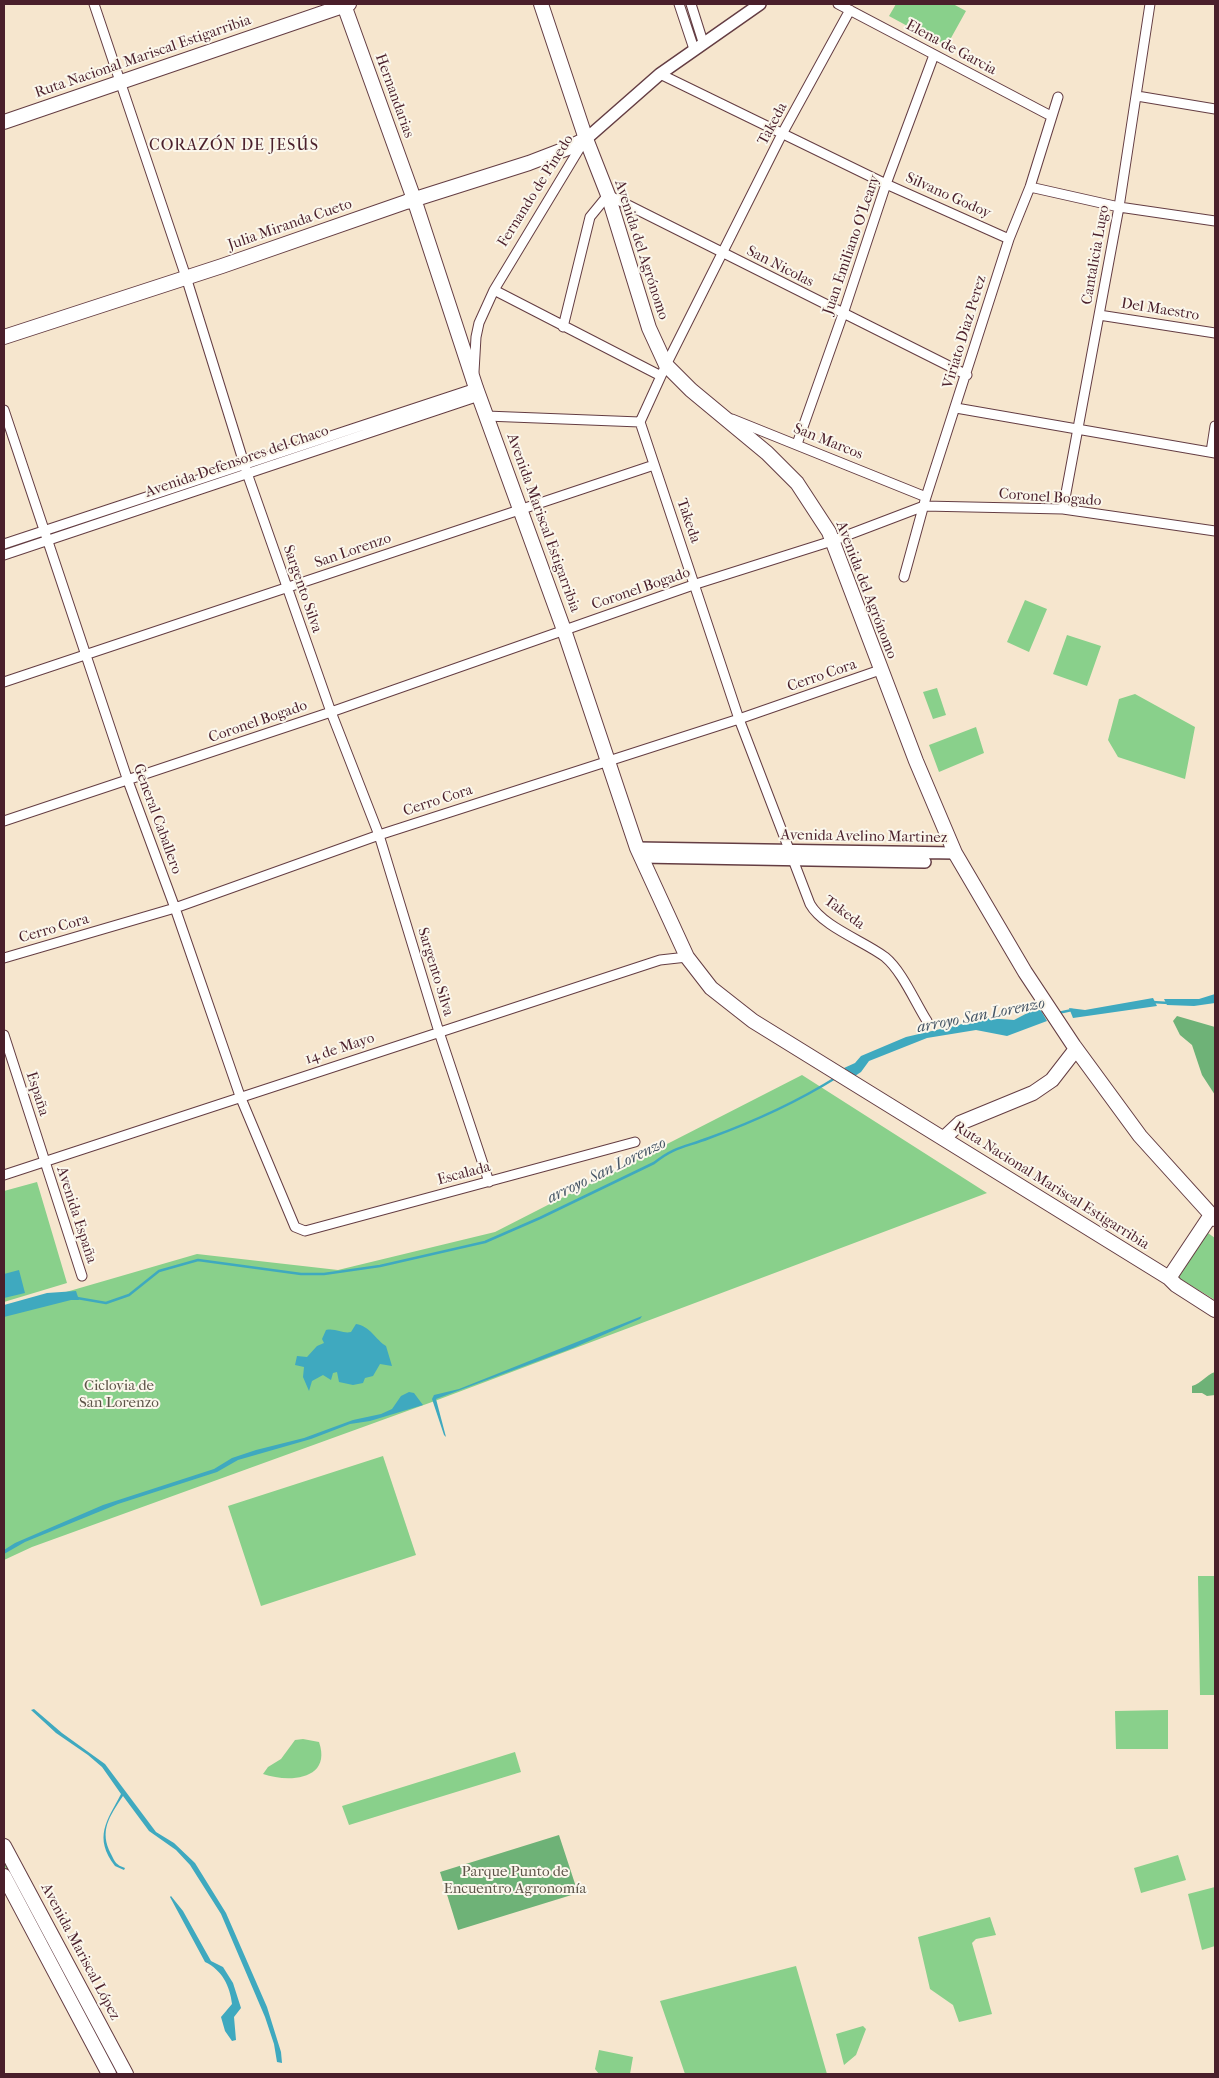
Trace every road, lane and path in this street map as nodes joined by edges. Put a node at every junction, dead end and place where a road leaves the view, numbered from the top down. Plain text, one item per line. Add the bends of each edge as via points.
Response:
1 (94, 4) edge
2 (346, 4) edge
3 (541, 4) edge
4 (679, 4) edge
5 (691, 4) edge
6 (760, 4) edge
7 (838, 4) edge
8 (1150, 4) edge
9 (850, 10) junction
10 (704, 42) junction
11 (694, 49) junction
12 (934, 55) junction
13 (660, 74) junction
14 (121, 82) junction
15 (1136, 96) junction
16 (1058, 97) dead end
17 (1215, 109) edge
18 (1052, 116) junction
19 (4, 122) edge
20 (782, 134) junction
21 (586, 139) junction
22 (886, 184) junction
23 (1030, 188) junction
24 (608, 195) junction
25 (414, 199) junction
26 (1119, 207) junction
27 (1215, 221) edge
28 (1009, 238) junction
29 (724, 253) junction
30 (186, 277) junction
31 (494, 290) junction
32 (844, 314) junction
33 (1100, 315) junction
34 (564, 327) junction
35 (1215, 333) edge
36 (4, 337) edge
37 (664, 371) junction
38 (967, 375) junction
39 (476, 388) junction
40 (956, 408) junction
41 (4, 410) edge
42 (719, 414) junction
43 (486, 416) junction
44 (640, 422) junction
45 (1215, 426) edge
46 (1078, 430) junction
47 (797, 444) junction
48 (1213, 452) edge
49 (244, 463) junction
50 (654, 465) junction
51 (247, 473) junction
52 (925, 501) junction
53 (1064, 509) junction
54 (520, 510) junction
55 (45, 530) junction
56 (1215, 531) edge
57 (48, 540) junction
58 (832, 541) junction
59 (4, 544) edge
60 (4, 555) edge
61 (904, 577) dead end
62 (696, 584) junction
63 (287, 588) junction
64 (564, 630) junction
65 (86, 655) junction
66 (880, 670) junction
67 (4, 682) edge
68 (331, 712) junction
69 (740, 718) junction
70 (608, 760) junction
71 (128, 781) junction
72 (4, 821) edge
73 (379, 835) junction
74 (639, 853) junction
75 (955, 853) junction
76 (792, 855) junction
77 (175, 908) junction
78 (688, 957) junction
79 (4, 958) edge
80 (927, 1021) dead end
81 (439, 1032) junction
82 (4, 1035) edge
83 (1075, 1048) junction
84 (240, 1096) junction
85 (944, 1138) junction
86 (635, 1142) dead end
87 (44, 1162) junction
88 (4, 1175) edge
89 (489, 1182) junction
90 (1213, 1217) edge
91 (300, 1230) joint
92 (82, 1276) dead end
93 (1169, 1278) junction
94 (1215, 1310) edge
95 (4, 1846) edge
96 (4, 1876) edge
97 (109, 2074) edge
98 (126, 2074) edge

1 - 14 street, Sargento Silva
2 - 14 highway, Ruta Nacional Mariscal Estigarribia
2 - 25 highway, Hernandarias
3 - 21 highway, Avenida del Agrónomo
4 - 11 street
5 - 10 street
6 - 10 main road, Fernando de Pinedo
7 - 9 street, Elena de Garcia
8 - 15 street, Cantalicia Lugo
9 - 12 street, Elena de Garcia
9 - 20 street, Takeda
10 - 11 main road, Fernando de Pinedo
11 - 13 main road, Fernando de Pinedo
12 - 18 street, Elena de Garcia
12 - 22 street, Juan Emiliano O'Leary
13 - 20 street, Silvano Godoy
13 - 21 main road, Fernando de Pinedo
14 - 19 highway, Ruta Nacional Mariscal Estigarribia
14 - 30 street, Sargento Silva
15 - 17 street
15 - 26 street, Cantalicia Lugo
16 - 18 street, Viriato Diaz Perez
18 - 23 street, Viriato Diaz Perez
20 - 22 street, Silvano Godoy
20 - 29 street, Takeda
21 - 24 highway, Avenida del Agrónomo
21 - 25 highway, Julia Miranda Cueto via 529,163
21 - 31 street, Fernando de Pinedo
22 - 28 street, Silvano Godoy
22 - 32 street, Juan Emiliano O'Leary
23 - 26 street
23 - 28 street, Viriato Diaz Perez
24 - 29 street, San Nicolas
24 - 34 street via 590,217
24 - 37 highway, Avenida del Agrónomo
25 - 30 highway, Julia Miranda Cueto
25 - 39 highway, Avenida Mariscal Estigarribia
26 - 27 street
26 - 33 street, Cantalicia Lugo
28 - 38 street, Viriato Diaz Perez
29 - 32 street, San Nicolas
29 - 37 street, Takeda
30 - 36 highway, Julia Miranda Cueto
30 - 49 street, Sargento Silva
31 - 34 street
31 - 39 street, Fernando de Pinedo via 476,337
32 - 38 street, San Nicolas
32 - 47 street, Juan Emiliano O'Leary
33 - 35 street, Del Maestro
33 - 46 street, Cantalicia Lugo
34 - 37 street
37 - 42 highway, Avenida del Agrónomo
37 - 44 street, Takeda
38 - 40 street, Viriato Diaz Perez
39 - 43 highway, Avenida Mariscal Estigarribia
39 - 49 street, Avenida Defensores del Chaco
39 - 51 street, Avenida Defensores del Chaco
40 - 46 street
40 - 52 street, Viriato Diaz Perez
41 - 55 street, General Caballero
42 - 47 street, San Marcos
42 - 58 highway, Avenida del Agrónomo via 797,482
43 - 44 street
43 - 54 highway, Avenida Mariscal Estigarribia
44 - 50 street, Takeda
45 - 48 street
46 - 48 street
46 - 53 street, Cantalicia Lugo
47 - 52 street, San Marcos
49 - 51 street, Sargento Silva
49 - 55 street, Avenida Defensores del Chaco
50 - 54 street, San Lorenzo
50 - 62 street, Takeda
51 - 57 street, Avenida Defensores del Chaco
51 - 63 street, Sargento Silva
52 - 53 street, Coronel Bogado
52 - 58 street, Coronel Bogado
52 - 61 street, Viriato Diaz Perez
53 - 56 street, Coronel Bogado
54 - 63 street, San Lorenzo
54 - 64 highway, Avenida Mariscal Estigarribia
55 - 57 street, General Caballero
55 - 59 street, Avenida Defensores del Chaco
57 - 60 street, Avenida Defensores del Chaco
57 - 65 street, General Caballero
58 - 62 street, Coronel Bogado
58 - 66 highway, Avenida del Agrónomo
62 - 64 street, Coronel Bogado
62 - 69 street, Takeda
63 - 65 street, San Lorenzo
63 - 68 street, Sargento Silva
64 - 68 street, Coronel Bogado
64 - 70 highway, Avenida Mariscal Estigarribia
65 - 67 street, San Lorenzo
65 - 71 street, General Caballero
66 - 69 street, Cerro Cora
66 - 75 highway, Avenida del Agrónomo
68 - 71 street, Coronel Bogado
68 - 73 street, Sargento Silva
69 - 70 street, Cerro Cora
69 - 76 street, Takeda
70 - 73 street, Cerro Cora
70 - 74 highway, Avenida Mariscal Estigarribia
71 - 72 street, Coronel Bogado
71 - 77 street, General Caballero
73 - 77 street, Cerro Cora
73 - 81 street, Sargento Silva
74 - 76 main road, Avenida Avelino Martinez
74 - 78 highway, Avenida Mariscal Estigarribia
75 - 76 main road, Avenida Avelino Martinez
75 - 83 highway, Avenida del Agrónomo via 1025,972
76 - 80 street, Takeda via 814,911 885,958 895,968
77 - 79 street, Cerro Cora
77 - 84 street, General Caballero
78 - 81 street, 14 de Mayo via 660,960
78 - 85 highway, Ruta Nacional Mariscal Estigarribia via 711,988 729,1004
81 - 84 street, 14 de Mayo
81 - 89 street, Sargento Silva
82 - 87 street, España
83 - 85 highway via 1052,1080 1034,1093 960,1123
83 - 90 highway via 1140,1136
84 - 87 street, 14 de Mayo
84 - 91 street, General Caballero via 292,1223
85 - 93 highway, Ruta Nacional Mariscal Estigarribia
86 - 89 street, Escalada
87 - 88 street, 14 de Mayo
87 - 92 street, Avenida España
89 - 91 street, Escalada
90 - 93 highway
93 - 94 highway, Ruta Nacional Mariscal Estigarribia via 1176,1286
95 - 98 highway, Avenida Mariscal López
96 - 97 highway, Avenida Mariscal López

